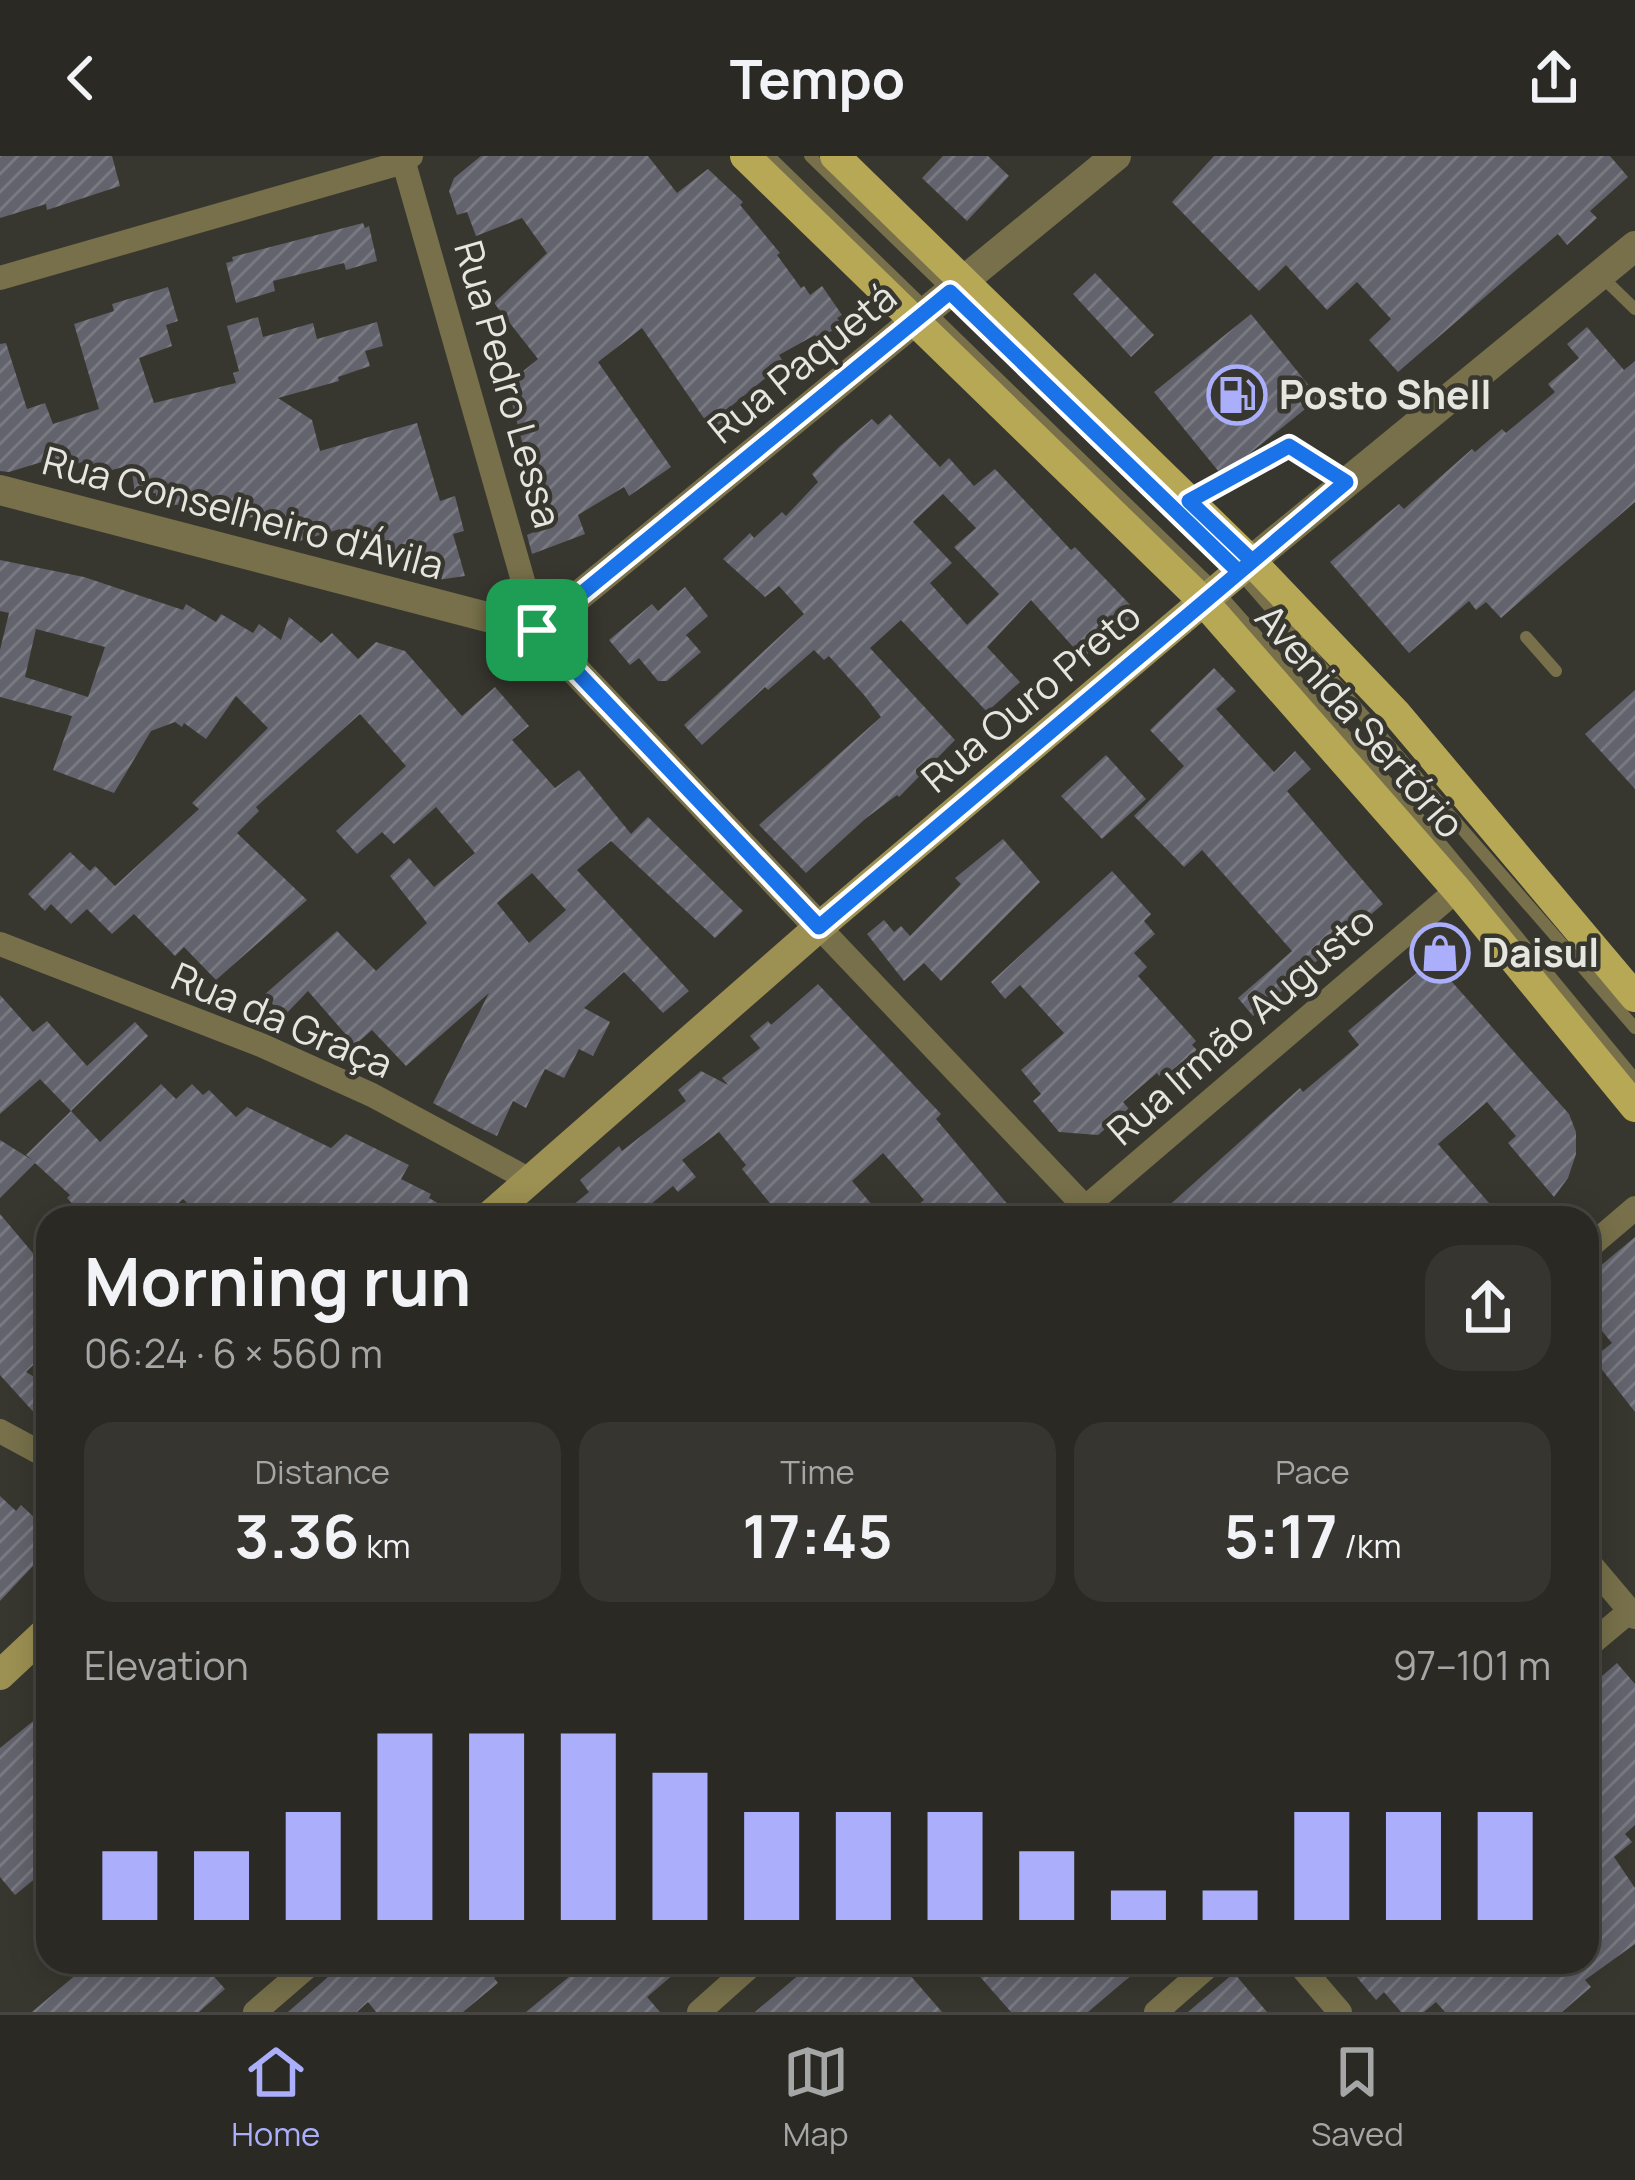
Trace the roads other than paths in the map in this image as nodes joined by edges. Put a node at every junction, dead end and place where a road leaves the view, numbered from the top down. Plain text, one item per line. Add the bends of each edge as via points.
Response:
1 (746, 156) edge
2 (769, 156) edge
3 (809, 156) edge
4 (835, 156) edge
5 (1116, 156) edge
6 (406, 158) edge
7 (1635, 246) edge
8 (1600, 276) junction
9 (0, 278) edge
10 (940, 300) junction
11 (1635, 309) edge
12 (1346, 482) junction
13 (0, 490) edge
14 (1189, 501) junction
15 (1228, 582) junction
16 (537, 630) junction
17 (1526, 637) dead end
18 (1556, 671) dead end
19 (1457, 890) junction
20 (819, 927) junction
21 (0, 944) edge
22 (1635, 997) edge
23 (1635, 1028) edge
24 (1635, 1079) edge
25 (1635, 1107) edge
26 (528, 1179) junction
27 (500, 1206) edge
28 (1073, 1206) edge
29 (1087, 1206) edge
30 (1635, 1208) edge
31 (1599, 1239) edge
32 (0, 1431) edge
33 (36, 1450) edge
34 (1599, 1574) edge
35 (1632, 1614) edge
36 (1599, 1637) edge
37 (36, 1641) edge
38 (0, 1675) edge
39 (299, 1974) edge
40 (742, 1974) edge
41 (1199, 1974) edge
42 (1307, 1974) edge
43 (255, 2012) edge
44 (699, 2012) edge
45 (1156, 2012) edge
46 (1340, 2012) edge

1 - 10 main road, Avenida Sertório
2 - 10 lane
3 - 10 lane
4 - 10 main road, Avenida Sertório
5 - 10 street, Rua Paquetá
6 - 9 street
6 - 16 street, Rua Pedro Lessa
7 - 8 street, Rua Ouro Preto
8 - 11 lane
8 - 12 street, Rua Ouro Preto
10 - 14 main road, Avenida Sertório
10 - 15 main road, Avenida Sertório
10 - 15 lane
10 - 16 street, Rua Paquetá
12 - 14 lane via 1289,446
12 - 15 street, Rua Ouro Preto
13 - 16 street, Rua Conselheiro d'Ávila
14 - 15 main road, Avenida Sertório
15 - 19 main road, Avenida Sertório
15 - 20 main road, Rua Ouro Preto
15 - 22 main road, Avenida Sertório via 1395,712
15 - 23 lane
15 - 24 lane
16 - 20 street, Rua Pedro Lessa
17 - 18 lane
19 - 25 main road, Avenida Sertório
19 - 29 street, Rua Irmão Augusto
20 - 26 main road, Rua Ouro Preto
20 - 28 street, Rua Pedro Lessa
21 - 26 street, Rua da Graça via 298,1062
26 - 27 main road, Rua Ouro Preto
30 - 31 street
32 - 33 street
34 - 35 street
35 - 36 street
37 - 38 main road
39 - 43 street
40 - 44 street
41 - 45 street
42 - 46 street

